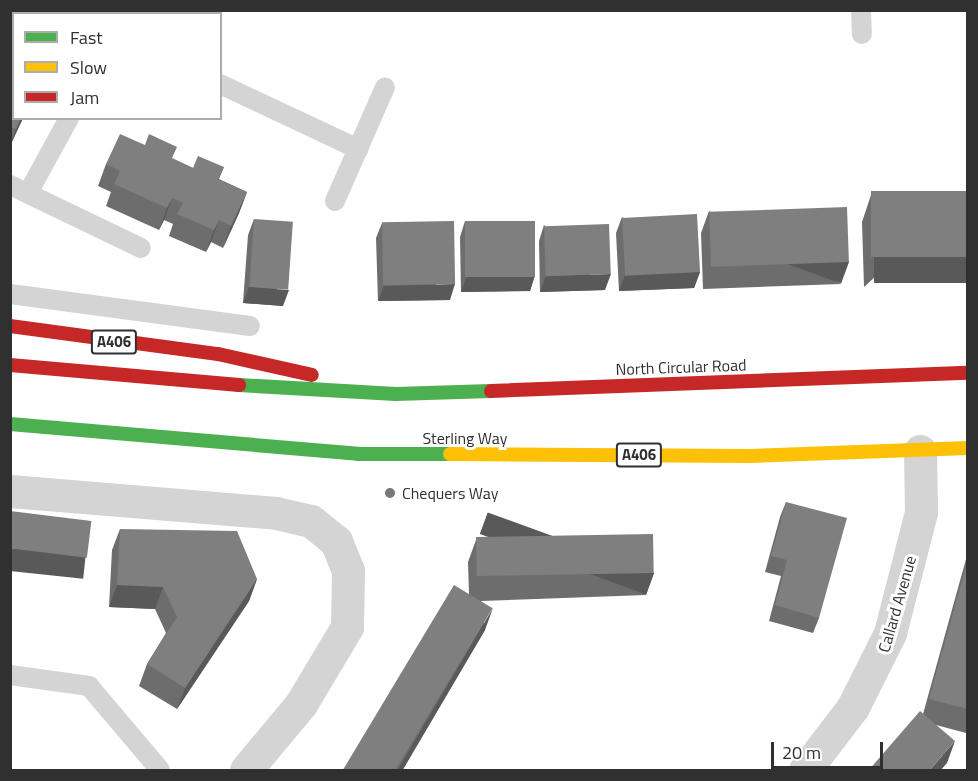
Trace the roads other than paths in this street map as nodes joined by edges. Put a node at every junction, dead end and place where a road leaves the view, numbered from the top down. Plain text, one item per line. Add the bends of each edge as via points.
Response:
1 (861, 10) edge
2 (861, 34) dead end
3 (222, 85) edge
4 (385, 87) dead end
5 (68, 120) edge
6 (358, 149) junction
7 (19, 189) edge
8 (335, 201) dead end
9 (141, 248) dead end
10 (10, 294) edge
11 (10, 326) edge
12 (250, 326) dead end
13 (10, 365) edge
14 (968, 373) edge
15 (396, 394) junction
16 (10, 424) edge
17 (968, 448) edge
18 (920, 451) junction
19 (10, 491) edge
20 (10, 675) edge
21 (160, 771) edge
22 (246, 771) edge
23 (805, 771) edge

1 - 2 lane
3 - 6 lane
4 - 6 lane
5 - 7 lane
6 - 8 lane
7 - 9 lane
10 - 12 lane
11 - 15 highway, A406 via 218,354
13 - 15 highway, A406 via 254,388
14 - 15 highway, North Circular Road / A406
16 - 18 highway, Sterling Way / A406 via 358,454
17 - 18 highway, A406
18 - 23 street, Callard Avenue via 921,512 890,633 853,707
19 - 22 street via 276,513 310,521 336,541 348,570 347,627 301,704
20 - 21 lane via 89,686

